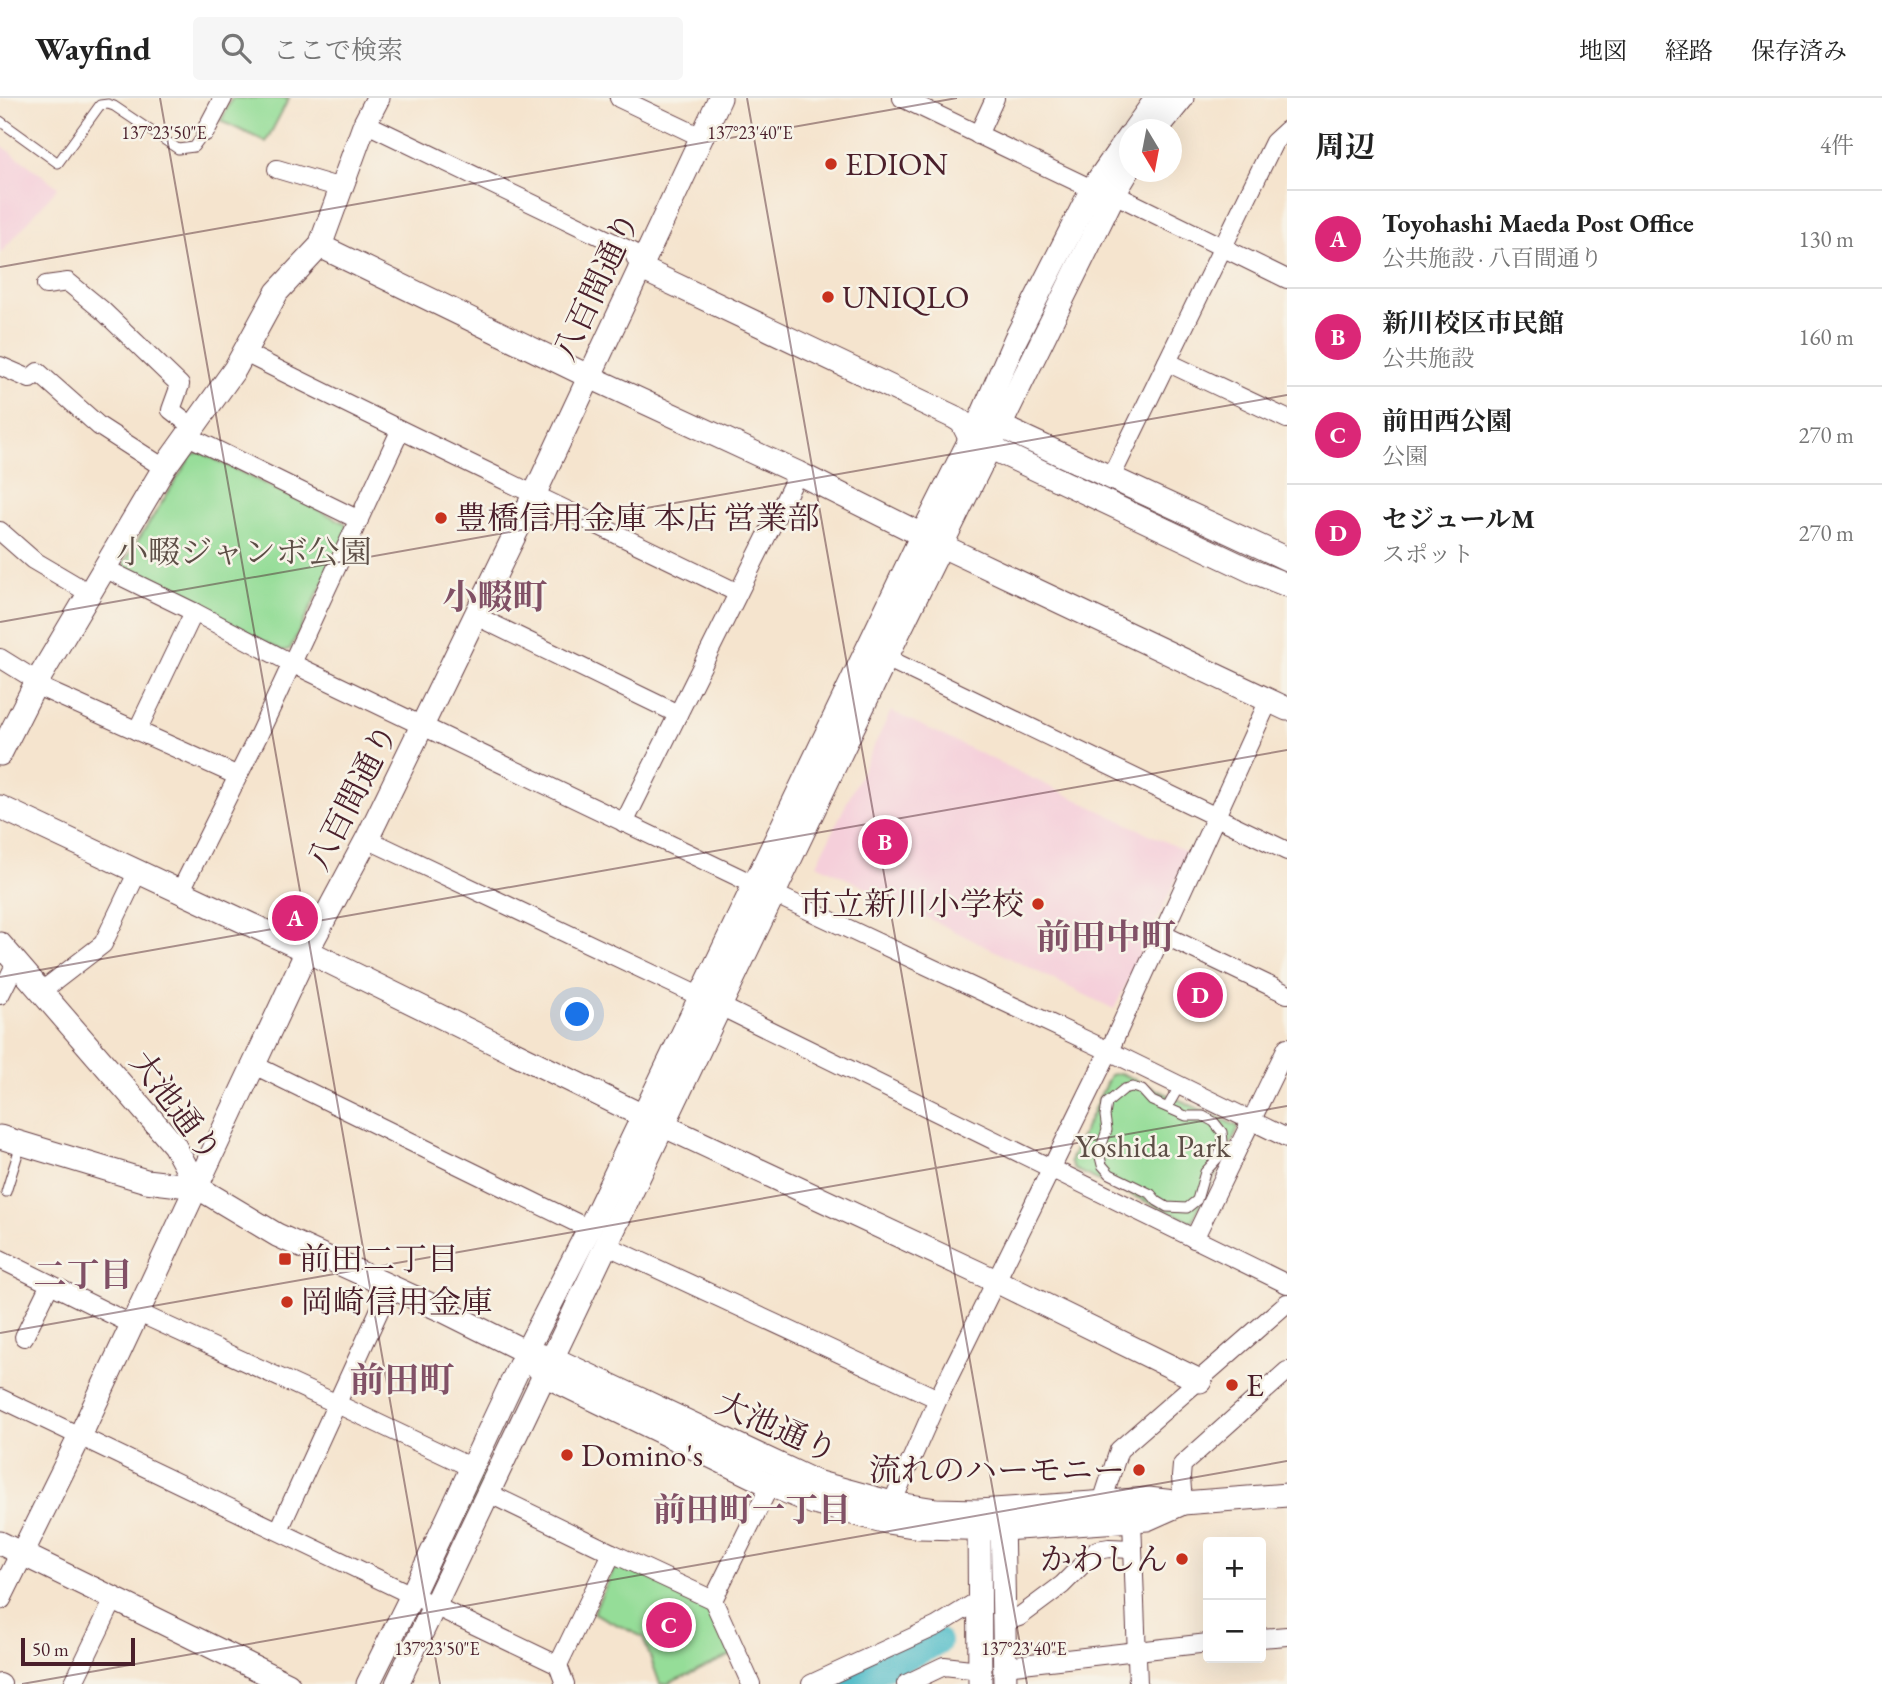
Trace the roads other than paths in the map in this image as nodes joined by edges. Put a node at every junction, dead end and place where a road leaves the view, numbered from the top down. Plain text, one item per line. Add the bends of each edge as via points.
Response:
1 (223, 98) edge
2 (378, 98) edge
3 (619, 98) edge
4 (720, 98) edge
5 (902, 98) edge
6 (995, 98) edge
7 (1157, 98) edge
8 (1182, 98) edge
9 (1142, 119) edge
10 (1165, 119) edge
11 (0, 121) edge
12 (365, 123) junction
13 (1287, 130) edge
14 (205, 132) joint
15 (978, 135) junction
16 (701, 137) junction
17 (1119, 157) edge
18 (277, 169) dead end
19 (1119, 177) edge
20 (341, 188) junction
21 (1103, 191) junction
22 (320, 246) junction
23 (1221, 248) junction
24 (640, 268) junction
25 (1287, 279) edge
26 (46, 285) dead end
27 (244, 353) junction
28 (1167, 362) junction
29 (0, 366) edge
30 (588, 376) junction
31 (1287, 419) edge
32 (981, 430) junction
33 (400, 431) junction
34 (191, 432) junction
35 (164, 468) junction
36 (798, 473) junction
37 (1111, 477) junction
38 (535, 494) junction
39 (359, 520) junction
40 (0, 531) edge
41 (931, 540) junction
42 (1287, 559) edge
43 (104, 568) junction
44 (1287, 585) edge
45 (89, 593) junction
46 (738, 593) junction
47 (194, 612) junction
48 (476, 616) junction
49 (0, 658) edge
50 (886, 658) junction
51 (291, 663) junction
52 (36, 683) junction
53 (1278, 704) edge
54 (678, 714) junction
55 (423, 725) junction
56 (137, 731) junction
57 (0, 754) edge
58 (238, 776) junction
59 (0, 807) edge
60 (1216, 815) junction
61 (624, 823) junction
62 (368, 839) junction
63 (1287, 850) edge
64 (138, 872) junction
65 (765, 889) junction
66 (180, 891) junction
67 (1162, 934) junction
68 (0, 944) edge
69 (307, 951) junction
70 (17, 961) junction
71 (43, 991) junction
72 (1287, 993) edge
73 (0, 995) edge
74 (699, 996) junction
75 (722, 1007) junction
76 (1287, 1047) edge
77 (1109, 1051) junction
78 (254, 1065) junction
79 (1180, 1085) junction
80 (1085, 1101) junction
81 (1168, 1106) junction
82 (1105, 1110) junction
83 (1251, 1120) junction
84 (654, 1121) junction
85 (1287, 1138) edge
86 (11, 1140) edge
87 (1052, 1170) junction
88 (1205, 1172) junction
89 (1223, 1180) junction
90 (1130, 1184) junction
91 (197, 1187) junction
92 (6, 1192) dead end
93 (1121, 1204) junction
94 (589, 1229) junction
95 (1194, 1239) junction
96 (606, 1245) junction
97 (0, 1259) edge
98 (998, 1282) junction
99 (50, 1284) junction
100 (1287, 1284) edge
101 (390, 1287) junction
102 (1287, 1303) edge
103 (136, 1319) junction
104 (24, 1337) dead end
105 (526, 1352) junction
106 (548, 1366) junction
107 (1287, 1371) edge
108 (1200, 1381) junction
109 (0, 1398) edge
110 (939, 1399) junction
111 (335, 1403) junction
112 (80, 1436) junction
113 (470, 1467) junction
114 (770, 1485) junction
115 (488, 1493) junction
116 (1287, 1495) edge
117 (1102, 1502) junction
118 (892, 1503) junction
119 (1183, 1503) junction
120 (991, 1520) junction
121 (1132, 1520) junction
122 (279, 1530) junction
123 (0, 1543) edge
124 (1133, 1549) junction
125 (612, 1553) junction
126 (22, 1554) junction
127 (412, 1595) junction
128 (115, 1597) junction
129 (0, 1598) edge
130 (981, 1599) junction
131 (713, 1600) junction
132 (435, 1606) junction
133 (1004, 1622) junction
134 (1287, 1636) edge
135 (1266, 1638) edge
136 (1203, 1643) edge
137 (1136, 1650) junction
138 (558, 1665) junction
139 (1005, 1675) edge
140 (980, 1677) edge
141 (73, 1684) edge
142 (288, 1684) edge
143 (368, 1684) edge
144 (397, 1684) edge
145 (565, 1684) edge
146 (751, 1684) edge
147 (811, 1684) edge
148 (906, 1684) edge
149 (1138, 1684) edge

1 - 14 street
2 - 12 street
3 - 16 street
4 - 16 street, 八百間通り
5 - 15 street
6 - 15 street
7 - 9 street
8 - 10 street
11 - 14 lane via 58,163 100,105 114,106 178,149 194,147
12 - 20 street
12 - 24 street via 633,253
13 - 23 street via 1274,142
15 - 21 street
16 - 24 street, 八百間通り
17 - 21 street
18 - 20 street
19 - 21 street
20 - 22 street
21 - 23 street
21 - 32 street
22 - 27 street via 277,292
22 - 30 street
23 - 25 street
23 - 28 street
24 - 30 street, 八百間通り
24 - 32 street
26 - 34 street via 68,282 184,379 172,410
27 - 33 street
27 - 34 street
28 - 31 street
28 - 37 street
29 - 35 street via 30,379 38,372 99,426
30 - 36 street
30 - 38 street, 八百間通り
32 - 37 street
32 - 41 street
32 - 44 street
33 - 38 street
33 - 39 street
34 - 35 street
34 - 39 street
35 - 43 street
36 - 41 street
36 - 46 street
37 - 42 street
38 - 46 street
38 - 48 street, 八百間通り
39 - 51 street
40 - 45 street via 33,560
41 - 50 street
41 - 53 street
41 - 65 street
43 - 45 street
43 - 47 street
45 - 52 street
46 - 54 street
47 - 51 street
47 - 56 street
48 - 54 street
48 - 55 street, 八百間通り
49 - 52 street
50 - 60 street
50 - 65 street
51 - 55 street
51 - 58 street
52 - 56 street
52 - 57 street
53 - 60 street
54 - 61 street
55 - 61 street
55 - 62 street, 八百間通り
56 - 58 street
58 - 66 street
59 - 64 street
60 - 63 street
60 - 67 street
61 - 65 street
62 - 69 street, 八百間通り
62 - 74 street
64 - 66 street
64 - 71 street via 103,943
65 - 74 street
65 - 75 street
65 - 77 street
66 - 69 street
67 - 72 street
67 - 77 street
68 - 70 street, 大池通り
69 - 78 street, 八百間通り
69 - 84 street
70 - 71 street, 大池通り
70 - 73 street
71 - 91 street, 大池通り via 174,1145
74 - 84 street
75 - 84 street
75 - 87 street
76 - 83 street
77 - 79 street
77 - 80 street
78 - 91 street, 八百間通り
78 - 94 street
79 - 81 lane
79 - 83 street
80 - 82 lane
80 - 87 street
81 - 82 lane via 1132,1087 1114,1096
81 - 88 lane via 1186,1116 1202,1116 1222,1132 1218,1158
82 - 90 lane via 1107,1130 1099,1153 1102,1165
83 - 85 street
83 - 89 street
84 - 94 street
84 - 96 street
84 - 98 street
86 - 91 street via 146,1181
86 - 92 lane
87 - 93 street
87 - 98 street
88 - 89 lane
88 - 90 lane via 1197,1200 1186,1208 1167,1208
89 - 95 street
90 - 93 lane
91 - 101 street, 大池通り via 277,1235
91 - 103 street, 八百間通り
93 - 95 street
94 - 105 street
95 - 100 street
96 - 106 street
96 - 110 street
97 - 99 street
98 - 108 street
98 - 110 street
99 - 103 street
99 - 104 street
101 - 105 street, 大池通り
101 - 111 street
102 - 108 street
103 - 111 street
103 - 112 street, 八百間通り
105 - 106 street, 大池通り
105 - 113 street
106 - 114 street, 大池通り
106 - 115 street
106 - 118 street, 大池通り via 816,1482
107 - 119 street via 1182,1465
108 - 117 street via 1119,1451
109 - 112 street
110 - 118 street
111 - 113 street
111 - 122 street
112 - 122 street
112 - 126 street, 八百間通り
113 - 127 street
114 - 120 street, 大池通り via 814,1503 887,1522 919,1527
114 - 131 street
115 - 125 street
115 - 132 street
116 - 119 street
117 - 119 street, 大池通り via 1148,1499
117 - 120 street, 大池通り
118 - 120 street, 大池通り
119 - 121 street via 1147,1519
120 - 121 street
120 - 130 street
120 - 133 street
121 - 124 street
122 - 127 street
123 - 126 street
124 - 133 street via 1097,1550 1062,1585 1019,1617
124 - 137 street
125 - 131 street
125 - 138 street
126 - 128 street
126 - 129 street, 八百間通り
127 - 132 street
127 - 143 street
128 - 141 street
128 - 142 street
130 - 140 street
130 - 147 street via 937,1626
131 - 146 street
132 - 138 street
132 - 144 street
133 - 139 street
134 - 135 street
136 - 137 street
137 - 139 street
137 - 149 street
138 - 145 street
140 - 148 street via 944,1666

